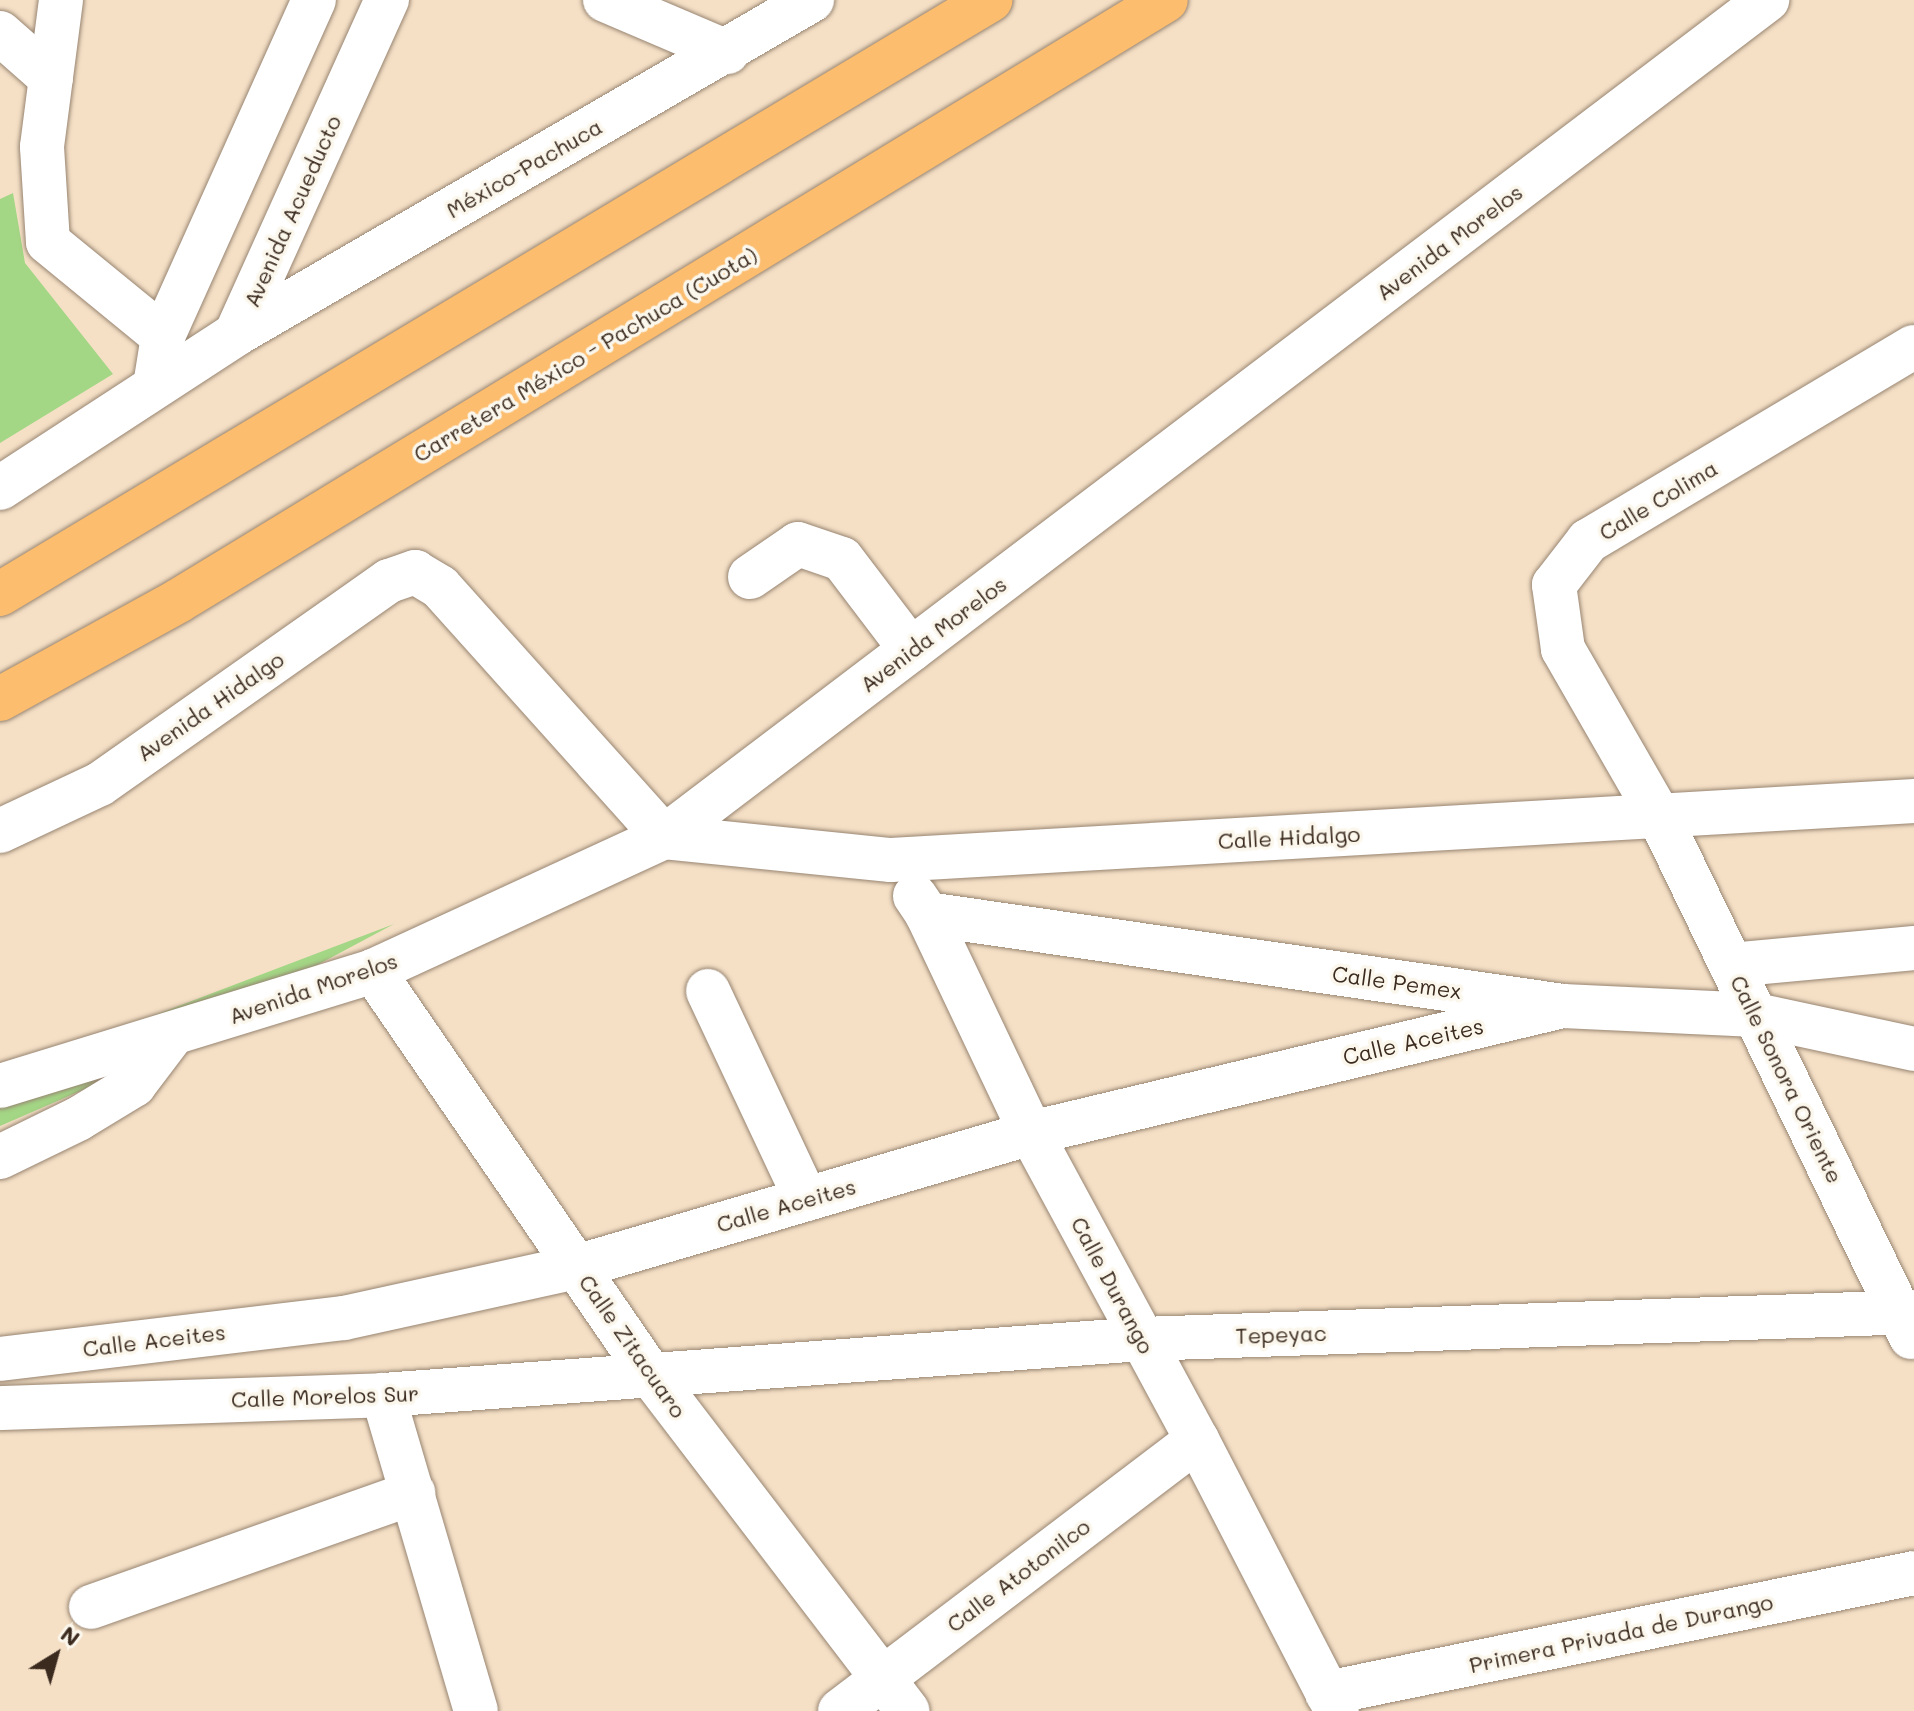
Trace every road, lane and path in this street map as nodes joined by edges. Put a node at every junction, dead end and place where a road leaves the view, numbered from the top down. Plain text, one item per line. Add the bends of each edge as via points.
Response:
1 (61, 0) edge
2 (314, 0) edge
3 (387, 0) edge
4 (605, 0) edge
5 (812, 0) edge
6 (990, 0) edge
7 (1166, 0) edge
8 (1767, 0) edge
9 (0, 33) edge
10 (727, 52) junction
11 (51, 78) junction
12 (236, 334) junction
13 (163, 336) junction
14 (1914, 347) edge
15 (155, 386) junction
16 (0, 488) edge
17 (750, 577) dead end
18 (0, 594) edge
19 (911, 650) junction
20 (0, 699) edge
21 (1914, 801) edge
22 (1659, 816) junction
23 (0, 831) edge
24 (664, 837) junction
25 (891, 860) junction
26 (927, 914) junction
27 (1914, 948) edge
28 (1731, 965) junction
29 (373, 971) junction
30 (708, 991) dead end
31 (1563, 1006) junction
32 (1756, 1015) junction
33 (172, 1035) junction
34 (1914, 1049) edge
35 (0, 1086) edge
36 (1031, 1133) junction
37 (0, 1157) edge
38 (806, 1199) junction
39 (576, 1267) junction
40 (1909, 1322) edge
41 (1142, 1339) junction
42 (0, 1359) edge
43 (650, 1374) junction
44 (383, 1395) junction
45 (0, 1408) edge
46 (1197, 1440) junction
47 (413, 1493) junction
48 (1914, 1573) edge
49 (91, 1607) dead end
50 (896, 1694) edge
51 (1332, 1702) edge
52 (476, 1711) edge
53 (840, 1711) edge

1 - 11 street
2 - 13 street
3 - 12 street, Avenida Acueducto
4 - 10 street
5 - 10 street, México-Pachuca
6 - 18 highway
7 - 20 highway, Carretera México - Pachuca (Cuota) via 178,601
8 - 19 street, Avenida Morelos
9 - 11 street
10 - 12 street, México-Pachuca
11 - 13 street via 42,147 48,242
12 - 15 street, Avenida Acueducto
13 - 15 street
14 - 22 street, Calle Colima via 1588,541 1554,585 1563,649
15 - 16 street, Avenida Acueducto
17 - 19 street via 798,544 842,559
19 - 24 street, Avenida Morelos
21 - 22 street, Calle Hidalgo
22 - 25 street, Calle Hidalgo
22 - 28 street, Calle Sonora Oriente
23 - 24 street, Avenida Hidalgo via 100,784 389,581 415,572 440,587
24 - 25 street, Calle Hidalgo
24 - 29 street, Avenida Morelos
25 - 26 street, Calle Durango
26 - 31 street, Calle Pemex
26 - 36 street, Calle Durango
27 - 28 street
28 - 32 street, Calle Sonora Oriente
29 - 33 street, Avenida Morelos
29 - 39 street, Calle Zitacuaro
30 - 38 street
31 - 32 street, Calle Pemex
31 - 36 street, Calle Aceites
32 - 34 street, Calle Pemex
32 - 40 street, Calle Sonora Oriente
33 - 35 street, Avenida Morelos
33 - 37 street via 134,1085
36 - 38 street, Calle Aceites
36 - 41 street, Calle Durango
38 - 39 street, Calle Aceites
39 - 42 street, Calle Aceites via 344,1318
39 - 43 street, Calle Zitacuaro
40 - 41 street, Tepeyac
41 - 43 street, Tepeyac
41 - 46 street, Calle Durango
43 - 44 street, Calle Morelos Sur
43 - 50 street, Calle Zitacuaro
44 - 45 street, Calle Morelos Sur
44 - 47 street
46 - 50 street, Calle Atotonilco
46 - 51 street, Calle Durango
47 - 49 street
47 - 52 street
48 - 51 street, Primera Privada de Durango
50 - 53 street, Calle Atotonilco

